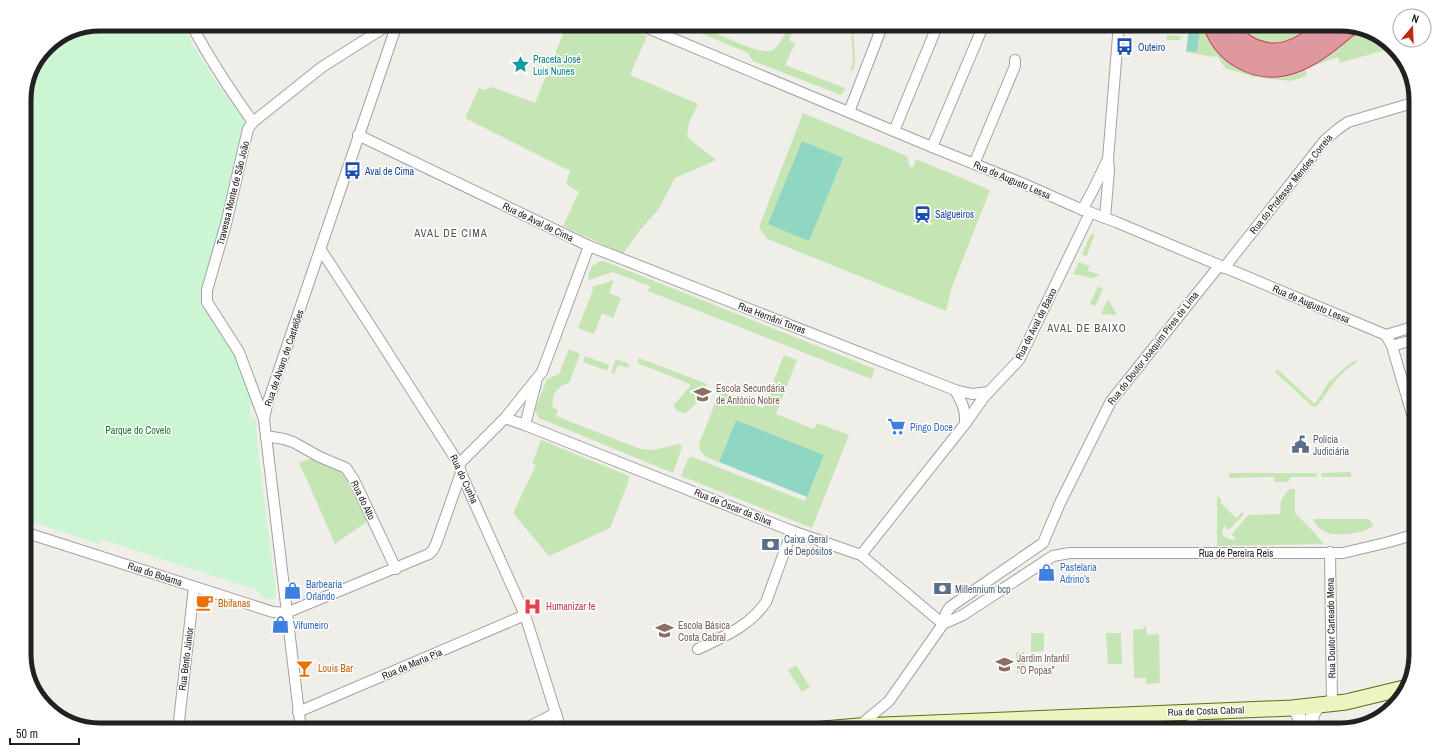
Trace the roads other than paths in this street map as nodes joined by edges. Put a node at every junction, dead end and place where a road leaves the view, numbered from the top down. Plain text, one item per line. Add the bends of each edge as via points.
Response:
1 (195, 31) edge
2 (379, 31) edge
3 (394, 31) edge
4 (655, 31) edge
5 (880, 31) edge
6 (933, 31) edge
7 (981, 31) edge
8 (1117, 31) edge
9 (1216, 31) edge
10 (1233, 31) edge
11 (1322, 31) edge
12 (1342, 31) edge
13 (1015, 60) dead end
14 (1409, 104) edge
15 (849, 112) junction
16 (253, 122) junction
17 (894, 131) junction
18 (358, 135) junction
19 (932, 147) junction
20 (1108, 159) junction
21 (974, 164) junction
22 (1086, 211) junction
23 (1106, 218) junction
24 (589, 246) junction
25 (321, 250) junction
26 (1221, 267) junction
27 (1409, 328) edge
28 (1386, 335) junction
29 (1409, 341) edge
30 (1392, 346) junction
31 (536, 379) junction
32 (955, 390) junction
33 (989, 392) junction
34 (1409, 404) edge
35 (505, 418) junction
36 (264, 419) junction
37 (965, 424) junction
38 (525, 425) junction
39 (266, 438) junction
40 (460, 468) junction
41 (792, 531) junction
42 (31, 534) edge
43 (1409, 536) edge
44 (1043, 543) junction
45 (1330, 552) junction
46 (861, 555) junction
47 (1053, 556) junction
48 (396, 569) junction
49 (194, 587) junction
50 (286, 613) junction
51 (525, 615) junction
52 (943, 624) junction
53 (698, 649) dead end
54 (1399, 689) edge
55 (889, 701) junction
56 (1326, 705) junction
57 (1292, 708) junction
58 (298, 712) junction
59 (1192, 712) junction
60 (556, 713) junction
61 (179, 723) edge
62 (300, 723) edge
63 (536, 723) edge
64 (559, 723) edge
65 (863, 723) edge
66 (888, 723) edge
67 (936, 723) edge
68 (1193, 723) edge
69 (1302, 723) edge
70 (1312, 723) edge

1 - 16 street via 231,92
2 - 16 street, Travessa Monte de São João via 322,67
3 - 18 street, Rua de Álvaro de Castelões
4 - 15 street, Rua de Augusto Lessa
5 - 15 street
6 - 17 street
7 - 19 street
8 - 20 street
9 - 12 highway via 1222,42 1235,55 1252,64 1272,67 1294,64 1310,56
10 - 11 highway via 1245,45 1272,54 1309,41
13 - 21 street via 1015,66
14 - 26 street, Rua do Professor Mendes Correia via 1348,122 1325,140
15 - 17 street, Rua de Augusto Lessa
16 - 36 street, Travessa Monte de São João via 248,129 226,224 207,290 207,302 239,352
17 - 19 street, Rua de Augusto Lessa
18 - 24 street, Rua de Aval de Cima
18 - 25 street, Rua de Álvaro de Castelões
19 - 21 street, Rua de Augusto Lessa
20 - 22 street, Rua de Aval de Baixo
20 - 23 street
21 - 22 street, Rua de Augusto Lessa
22 - 23 street, Rua de Augusto Lessa
22 - 33 street, Rua de Aval de Baixo via 1019,360
23 - 26 street, Rua de Augusto Lessa
24 - 31 street via 542,372
24 - 32 street, Rua Hernâni Torres
25 - 36 street, Rua de Álvaro de Castelões
25 - 40 street, Rua do Cunha
26 - 28 street, Rua de Augusto Lessa
26 - 44 street, Rua do Doutor Joaquim Pires de Lima via 1111,401
27 - 28 street
28 - 30 street
29 - 30 street
30 - 34 street
31 - 35 street
31 - 38 street
32 - 33 street, Rua Hernâni Torres via 972,394
32 - 37 street via 964,406
33 - 37 street, Rua de Aval de Baixo
35 - 38 street, Rua de Óscar da Silva
35 - 40 street
36 - 39 street, Rua de Álvaro de Castelões
37 - 46 street, Rua de Aval de Baixo
38 - 41 street, Rua de Óscar da Silva
39 - 48 street, Rua do Alto via 284,439 346,468
39 - 50 street, Rua de Álvaro de Castelões
40 - 48 street via 433,550
40 - 51 street, Rua do Cunha
41 - 46 street, Rua de Óscar da Silva
41 - 53 street via 761,610 730,633
42 - 49 street, Rua do Bolama
43 - 45 street, Rua de Pereira Reis via 1343,553
44 - 47 street
44 - 52 street via 956,602 946,613
45 - 47 street, Rua de Pereira Reis via 1089,553
45 - 56 street, Rua Doutor Carteado Mena
46 - 52 street, Rua de Óscar da Silva
47 - 52 street via 963,615
48 - 50 street
49 - 50 street, Rua do Bolama via 273,612
49 - 61 street, Rua Bento Júnior
50 - 58 street, Rua de Álvaro de Castelões
51 - 58 street, Rua de Maria Pia
51 - 60 street, Rua do Cunha
52 - 55 street
54 - 56 main road, Rua de Costa Cabral
55 - 65 street
55 - 66 street via 885,714
56 - 57 main road, Rua de Costa Cabral
56 - 70 street via 1315,710
57 - 59 main road, Rua de Costa Cabral
57 - 69 street
58 - 62 street, Rua de Álvaro de Castelões
59 - 67 main road, Rua de Costa Cabral
59 - 68 street
60 - 63 street
60 - 64 street, Rua do Cunha

